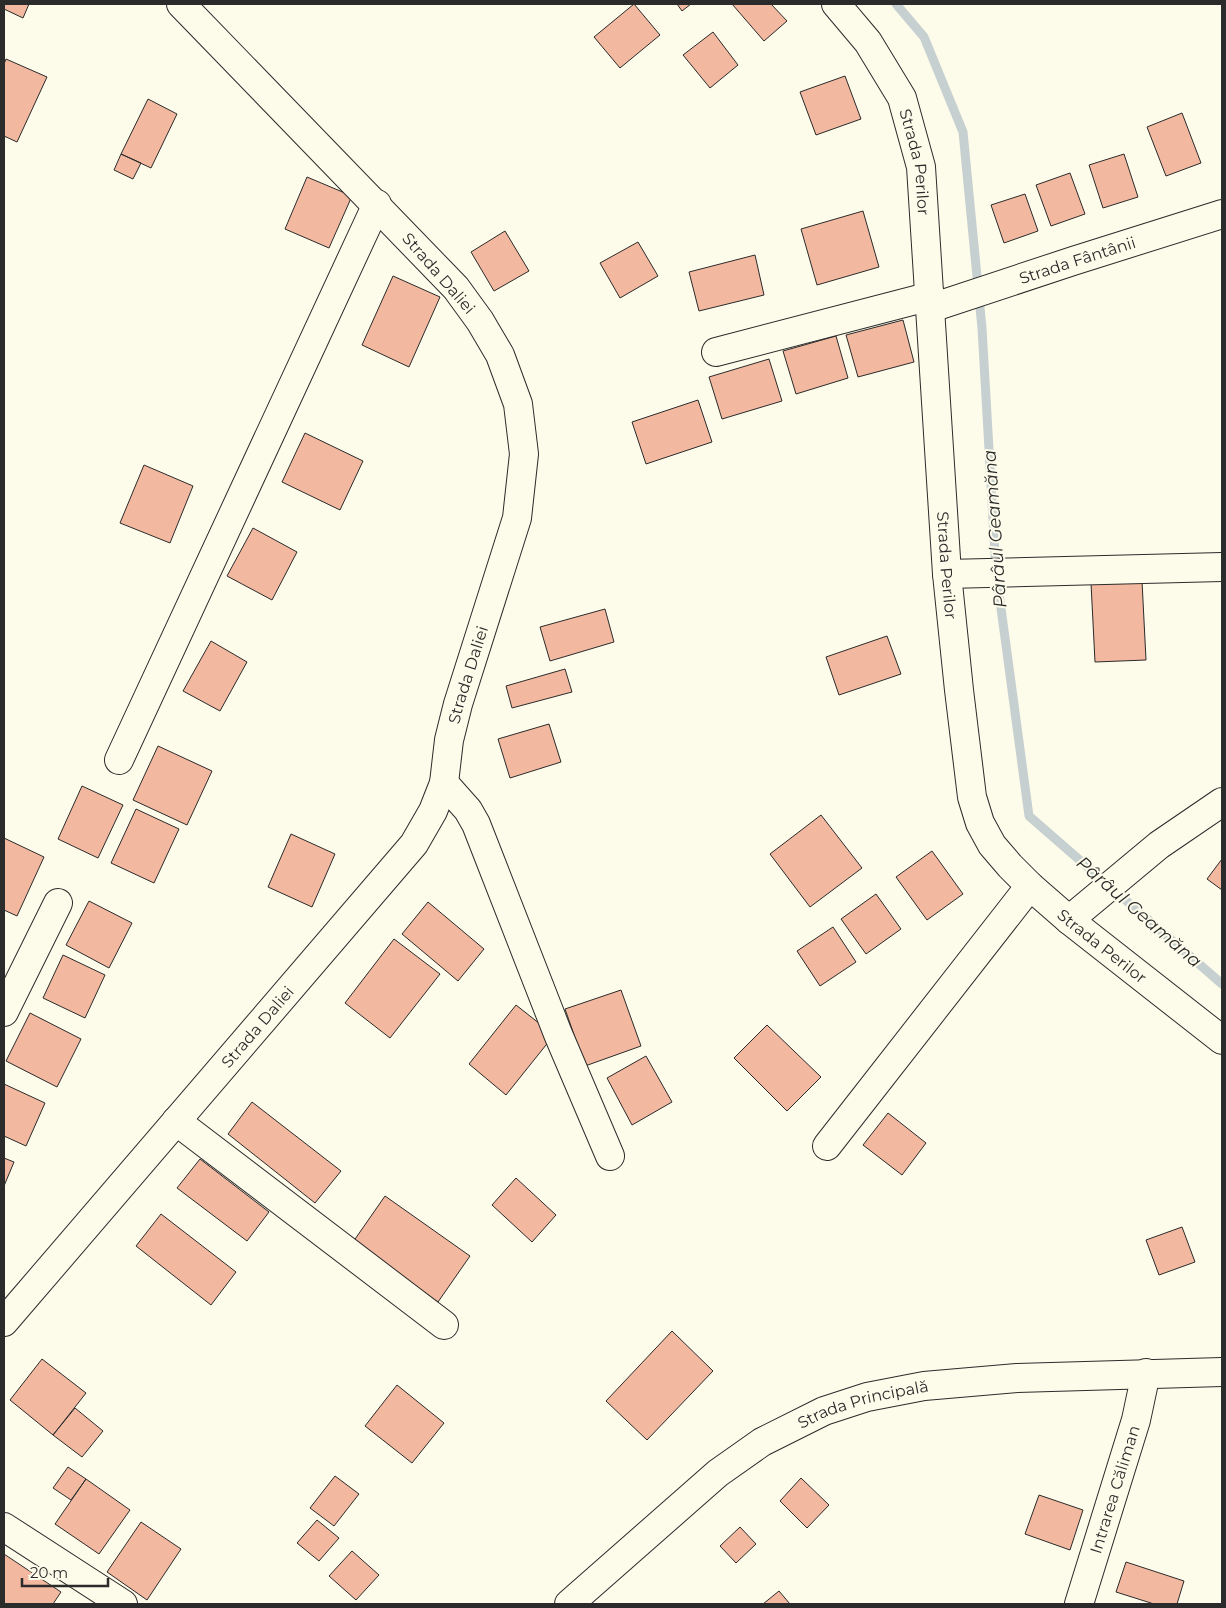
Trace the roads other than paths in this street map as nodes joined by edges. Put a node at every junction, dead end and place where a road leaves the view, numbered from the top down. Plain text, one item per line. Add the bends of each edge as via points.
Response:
1 (180, 4) edge
2 (836, 4) edge
3 (377, 204) junction
4 (1222, 214) edge
5 (931, 302) junction
6 (716, 352) dead end
7 (1222, 567) edge
8 (947, 574) junction
9 (119, 760) dead end
10 (444, 783) junction
11 (1222, 802) edge
12 (1030, 886) junction
13 (58, 903) dead end
14 (1069, 920) junction
15 (4, 1012) edge
16 (1222, 1040) edge
17 (176, 1121) junction
18 (827, 1146) dead end
19 (610, 1156) dead end
20 (4, 1322) edge
21 (444, 1325) dead end
22 (1222, 1372) edge
23 (1146, 1373) junction
24 (4, 1527) edge
25 (123, 1604) edge
26 (569, 1604) edge
27 (1079, 1604) edge

1 - 3 street, Strada Daliei
2 - 5 street, Strada Perilor via 868,42 902,98 921,167
3 - 9 street
3 - 10 street, Strada Daliei via 456,288 500,355 518,404 524,454 516,518 458,704 449,740
4 - 5 street, Strada Fântânii via 970,294
5 - 6 street, Strada Fântânii
5 - 8 street, Strada Perilor
7 - 8 street
8 - 12 street, Strada Perilor via 972,797 980,823 992,845
10 - 17 street, Strada Daliei via 434,811 414,844
10 - 19 street via 476,824 558,1034
11 - 14 street via 1159,846
12 - 14 street, Strada Perilor
12 - 18 street
13 - 15 street
14 - 16 street, Strada Perilor
17 - 20 street, Strada Daliei
17 - 21 street
22 - 23 street, Strada Principală
23 - 26 street, Strada Principală via 1017,1378 924,1386 867,1397 824,1411 762,1442 718,1473
23 - 27 street, Intrarea Căliman via 1136,1420
24 - 25 street

